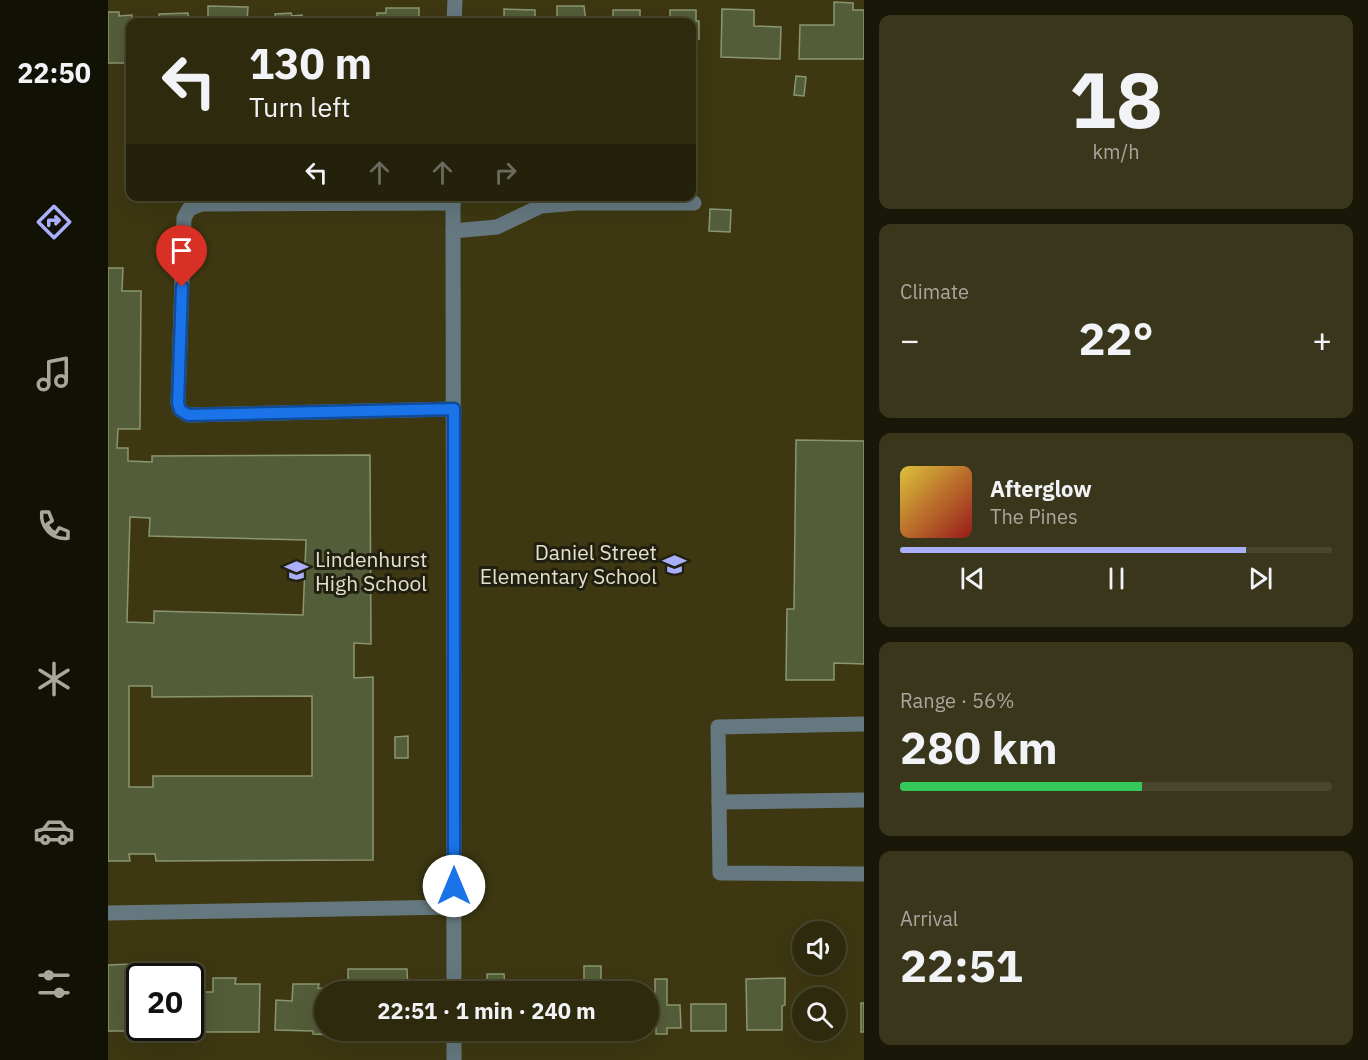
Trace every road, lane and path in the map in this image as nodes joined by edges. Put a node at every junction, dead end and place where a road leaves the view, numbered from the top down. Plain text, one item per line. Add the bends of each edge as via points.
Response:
1 (455, 0) edge
2 (454, 18) edge
3 (390, 201) edge
4 (453, 201) edge
5 (694, 203) dead end
6 (453, 231) junction
7 (454, 409) junction
8 (864, 724) edge
9 (864, 800) edge
10 (719, 802) junction
11 (864, 874) edge
12 (454, 907) junction
13 (108, 913) edge
14 (454, 981) edge
15 (454, 1041) edge
16 (454, 1060) edge

1 - 2 street
3 - 7 street via 201,204 189,209 184,218 180,410 188,415
4 - 6 street
5 - 6 street via 541,206 496,227
6 - 7 street
7 - 12 street
8 - 10 street via 718,727
9 - 10 street
10 - 11 street via 720,873
12 - 13 street
12 - 14 street
15 - 16 street

